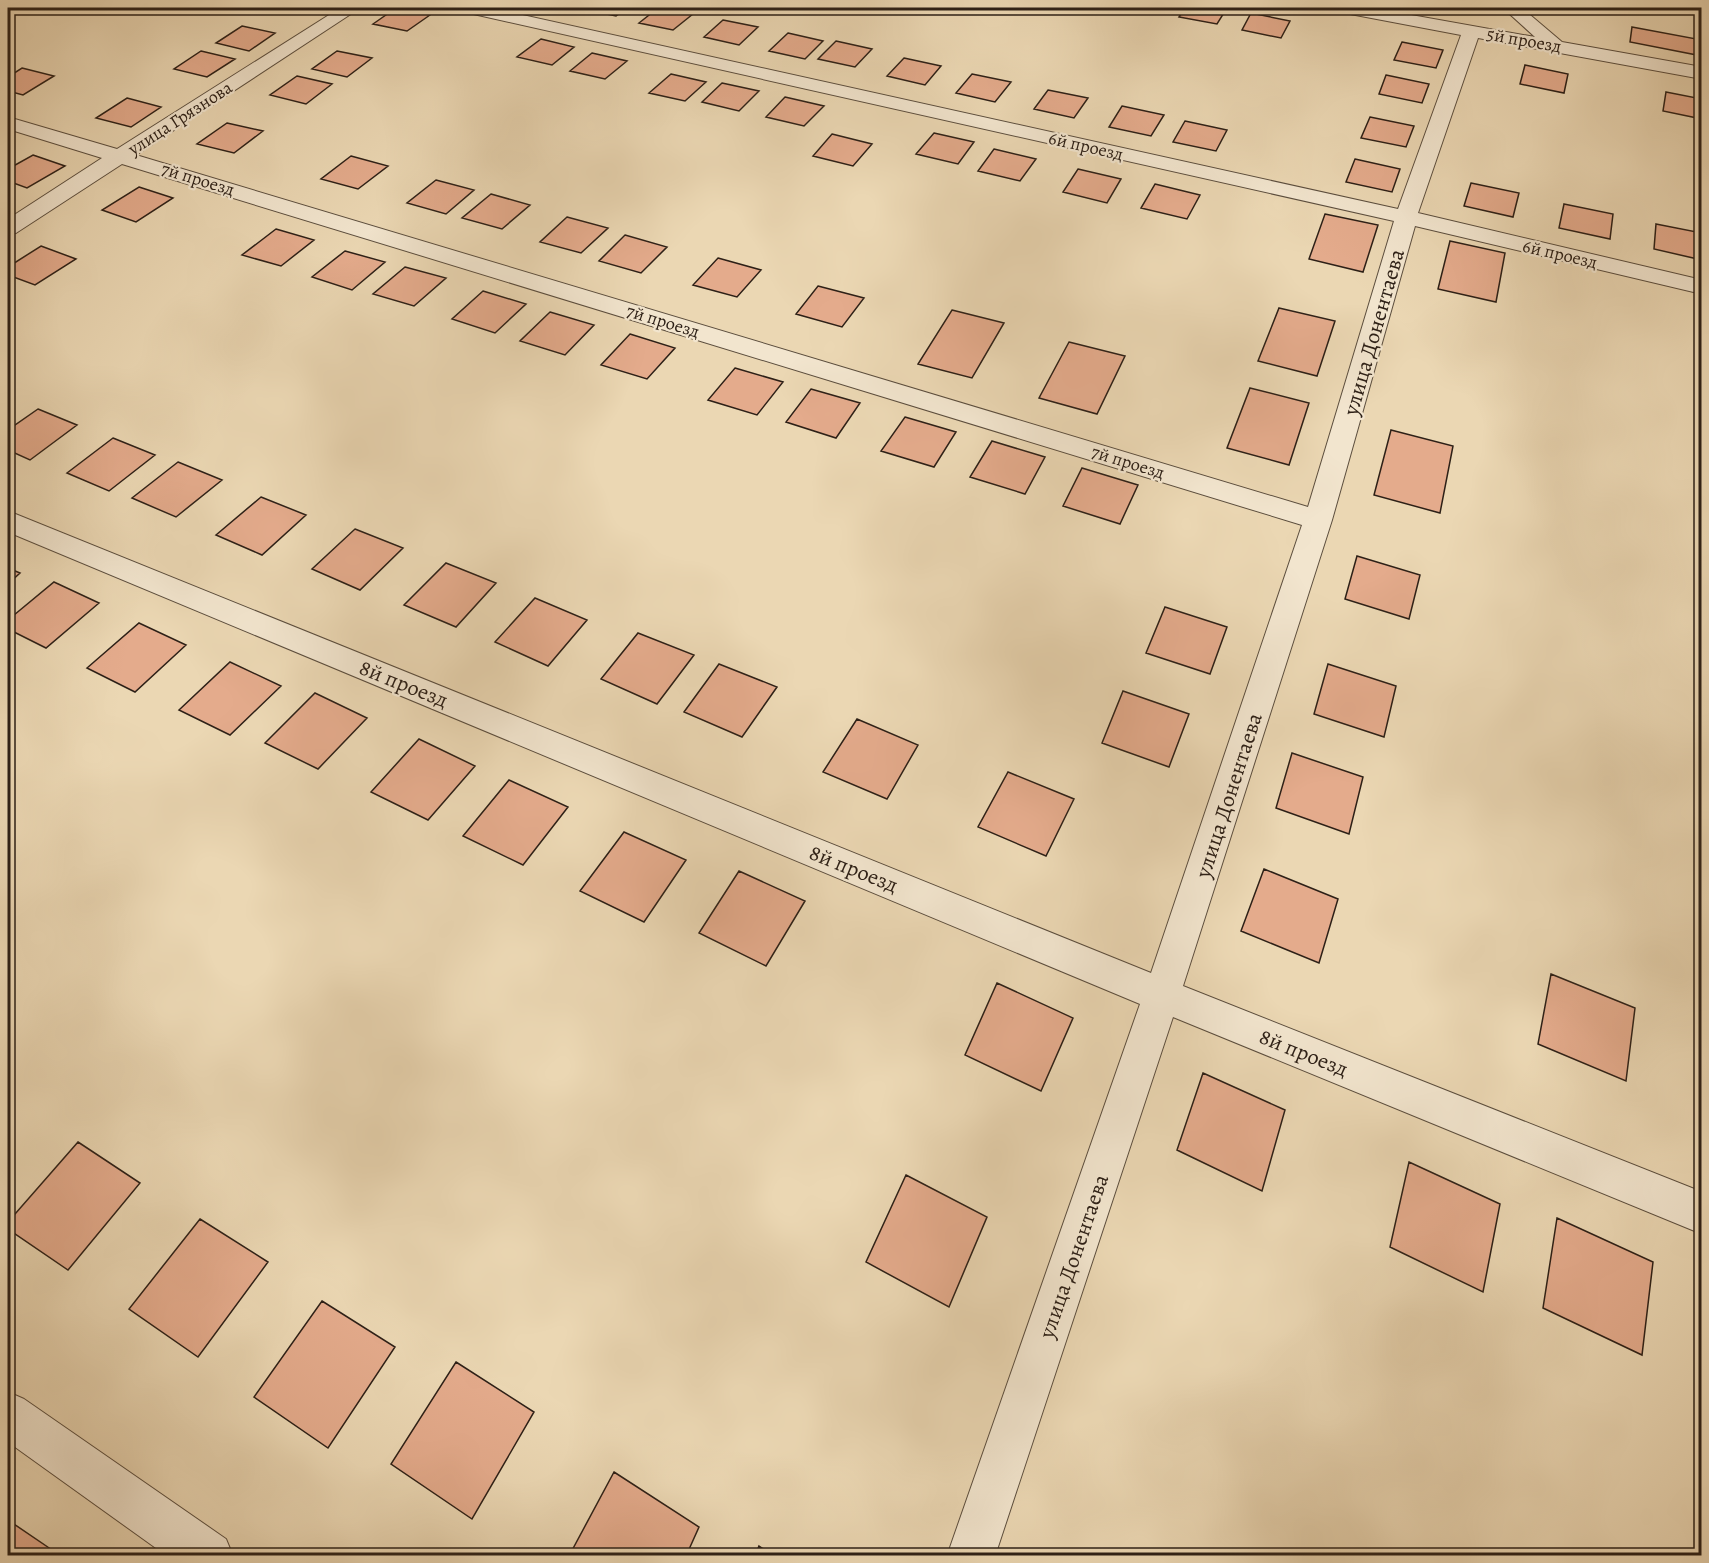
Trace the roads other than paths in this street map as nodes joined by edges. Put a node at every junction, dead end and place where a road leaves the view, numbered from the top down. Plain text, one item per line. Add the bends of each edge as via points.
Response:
1 (351, 8) edge
2 (469, 8) edge
3 (1346, 8) edge
4 (1512, 8) edge
5 (1471, 31) junction
6 (1555, 45) junction
7 (1701, 73) edge
8 (8, 123) edge
9 (122, 156) junction
10 (1406, 217) junction
11 (8, 228) edge
12 (1701, 287) edge
13 (1318, 520) junction
14 (8, 521) edge
15 (1162, 995) junction
16 (1701, 1213) edge
17 (8, 1415) edge
18 (209, 1556) edge
19 (971, 1556) edge

1 - 9 street, улица Грязнова
2 - 10 street, 6й проезд
3 - 5 street, 5й проезд
4 - 6 street
5 - 6 street, 5й проезд
5 - 10 street, улица Донентаева
6 - 7 street, 5й проезд
8 - 9 street, 7й проезд
9 - 11 street, улица Грязнова
9 - 13 street, 7й проезд
10 - 12 street, 6й проезд
10 - 13 street, улица Донентаева
13 - 15 street, улица Донентаева
14 - 15 street, 8й проезд
15 - 16 street, 8й проезд
15 - 19 street, улица Донентаева
17 - 18 street

